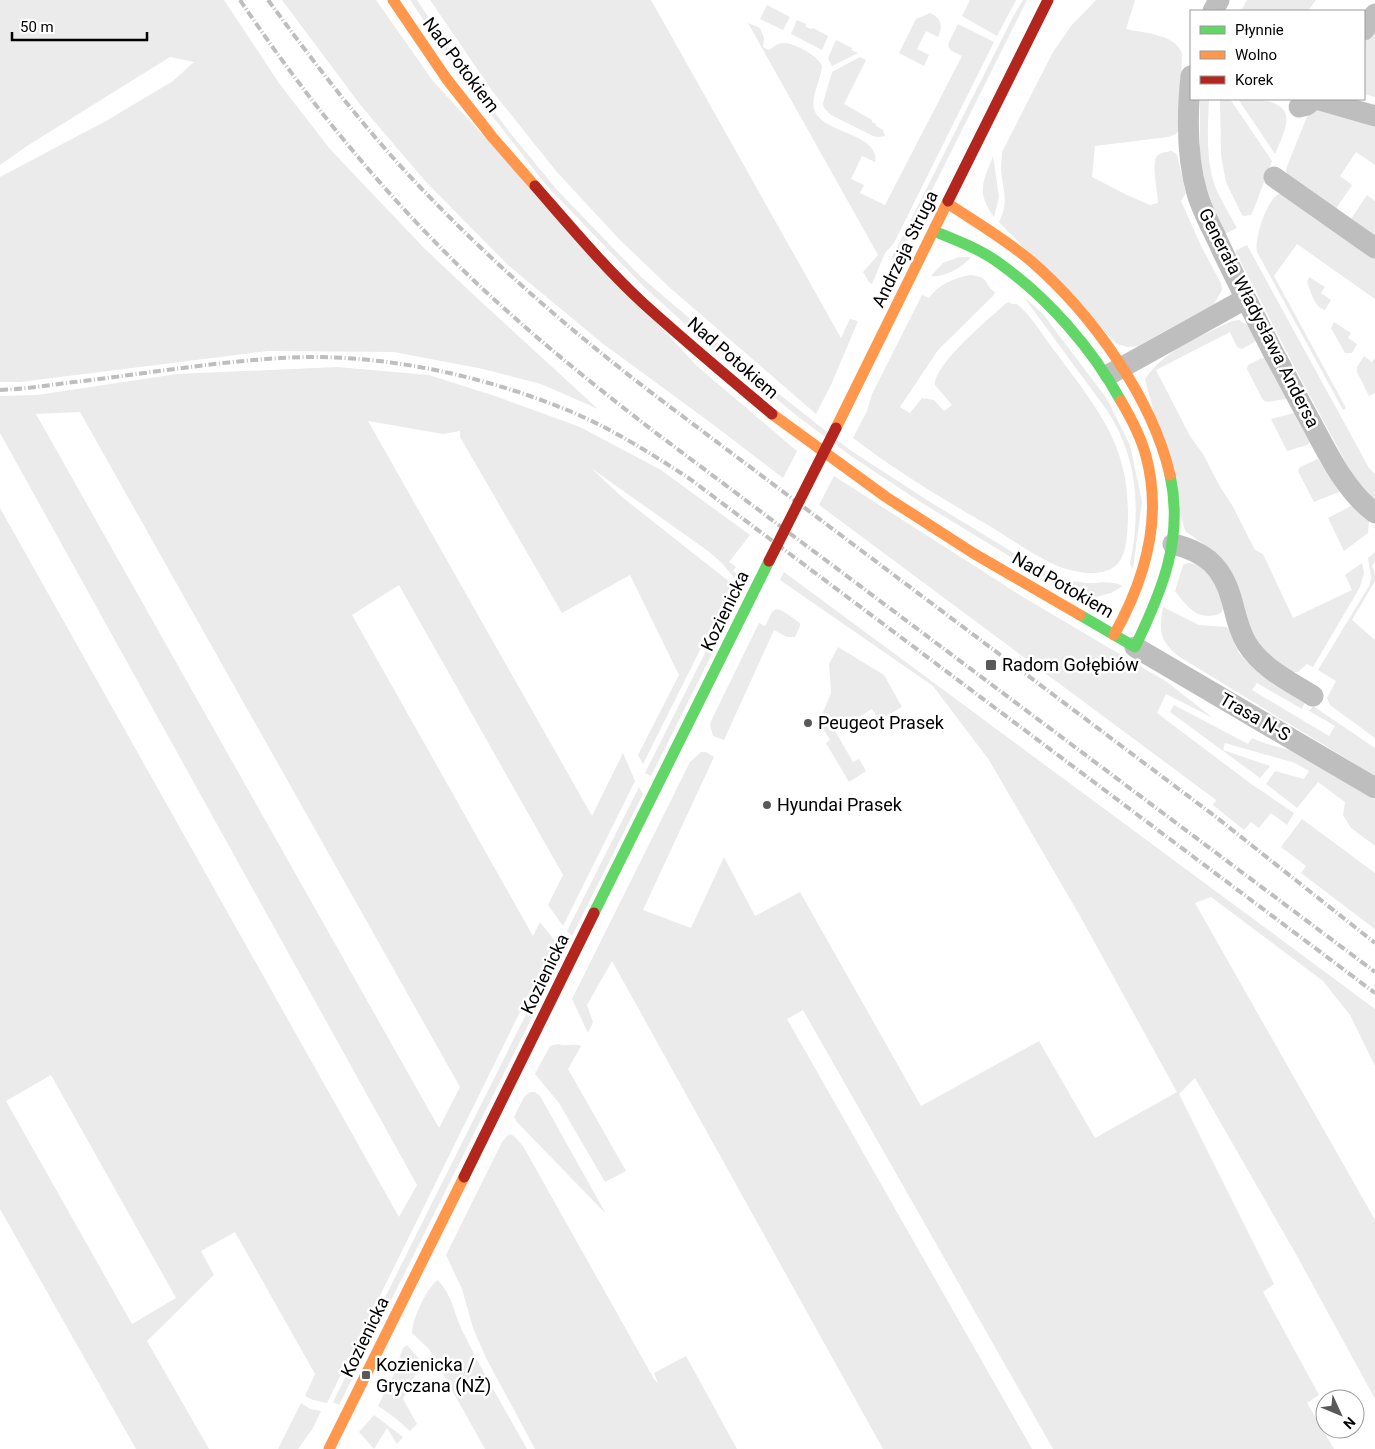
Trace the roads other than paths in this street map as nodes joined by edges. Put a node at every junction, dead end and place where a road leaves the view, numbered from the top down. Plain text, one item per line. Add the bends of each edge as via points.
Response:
1 (392, 0) edge
2 (1048, 0) edge
3 (1375, 14) edge
4 (1365, 29) edge
5 (1190, 85) edge
6 (1310, 102) edge
7 (1375, 116) edge
8 (1274, 177) dead end
9 (948, 203) junction
10 (934, 231) junction
11 (1375, 248) edge
12 (1246, 299) junction
13 (1113, 372) junction
14 (1375, 513) edge
15 (793, 514) joint
16 (1172, 544) junction
17 (1114, 635) junction
18 (1135, 647) junction
19 (1313, 696) dead end
20 (1375, 788) edge
21 (329, 1449) edge

1 - 17 main road, Nad Potokiem via 446,78 565,222 643,303 721,372 772,415 886,497 973,553
2 - 9 main road, Andrzeja Struga
3 - 4 street
5 - 12 street, Generała Władysława Andersa via 1189,148 1197,193
6 - 7 street
8 - 11 street
9 - 10 main road, Andrzeja Struga
9 - 13 main road via 1002,238 1073,302
10 - 13 main road via 978,250 1028,286
10 - 15 main road, Andrzeja Struga, bridge
12 - 13 street
12 - 14 street, Generała Władysława Andersa via 1335,466 1364,505
13 - 16 main road via 1149,410 1161,441 1173,496
13 - 17 main road via 1139,432 1152,481 1153,531 1139,584
15 - 21 main road, Kozienicka, bridge
16 - 18 main road via 1159,595
16 - 19 street via 1189,548 1210,560 1226,583 1237,623 1252,651 1266,666
17 - 18 main road, Nad Potokiem
18 - 20 street, Trasa N-S

